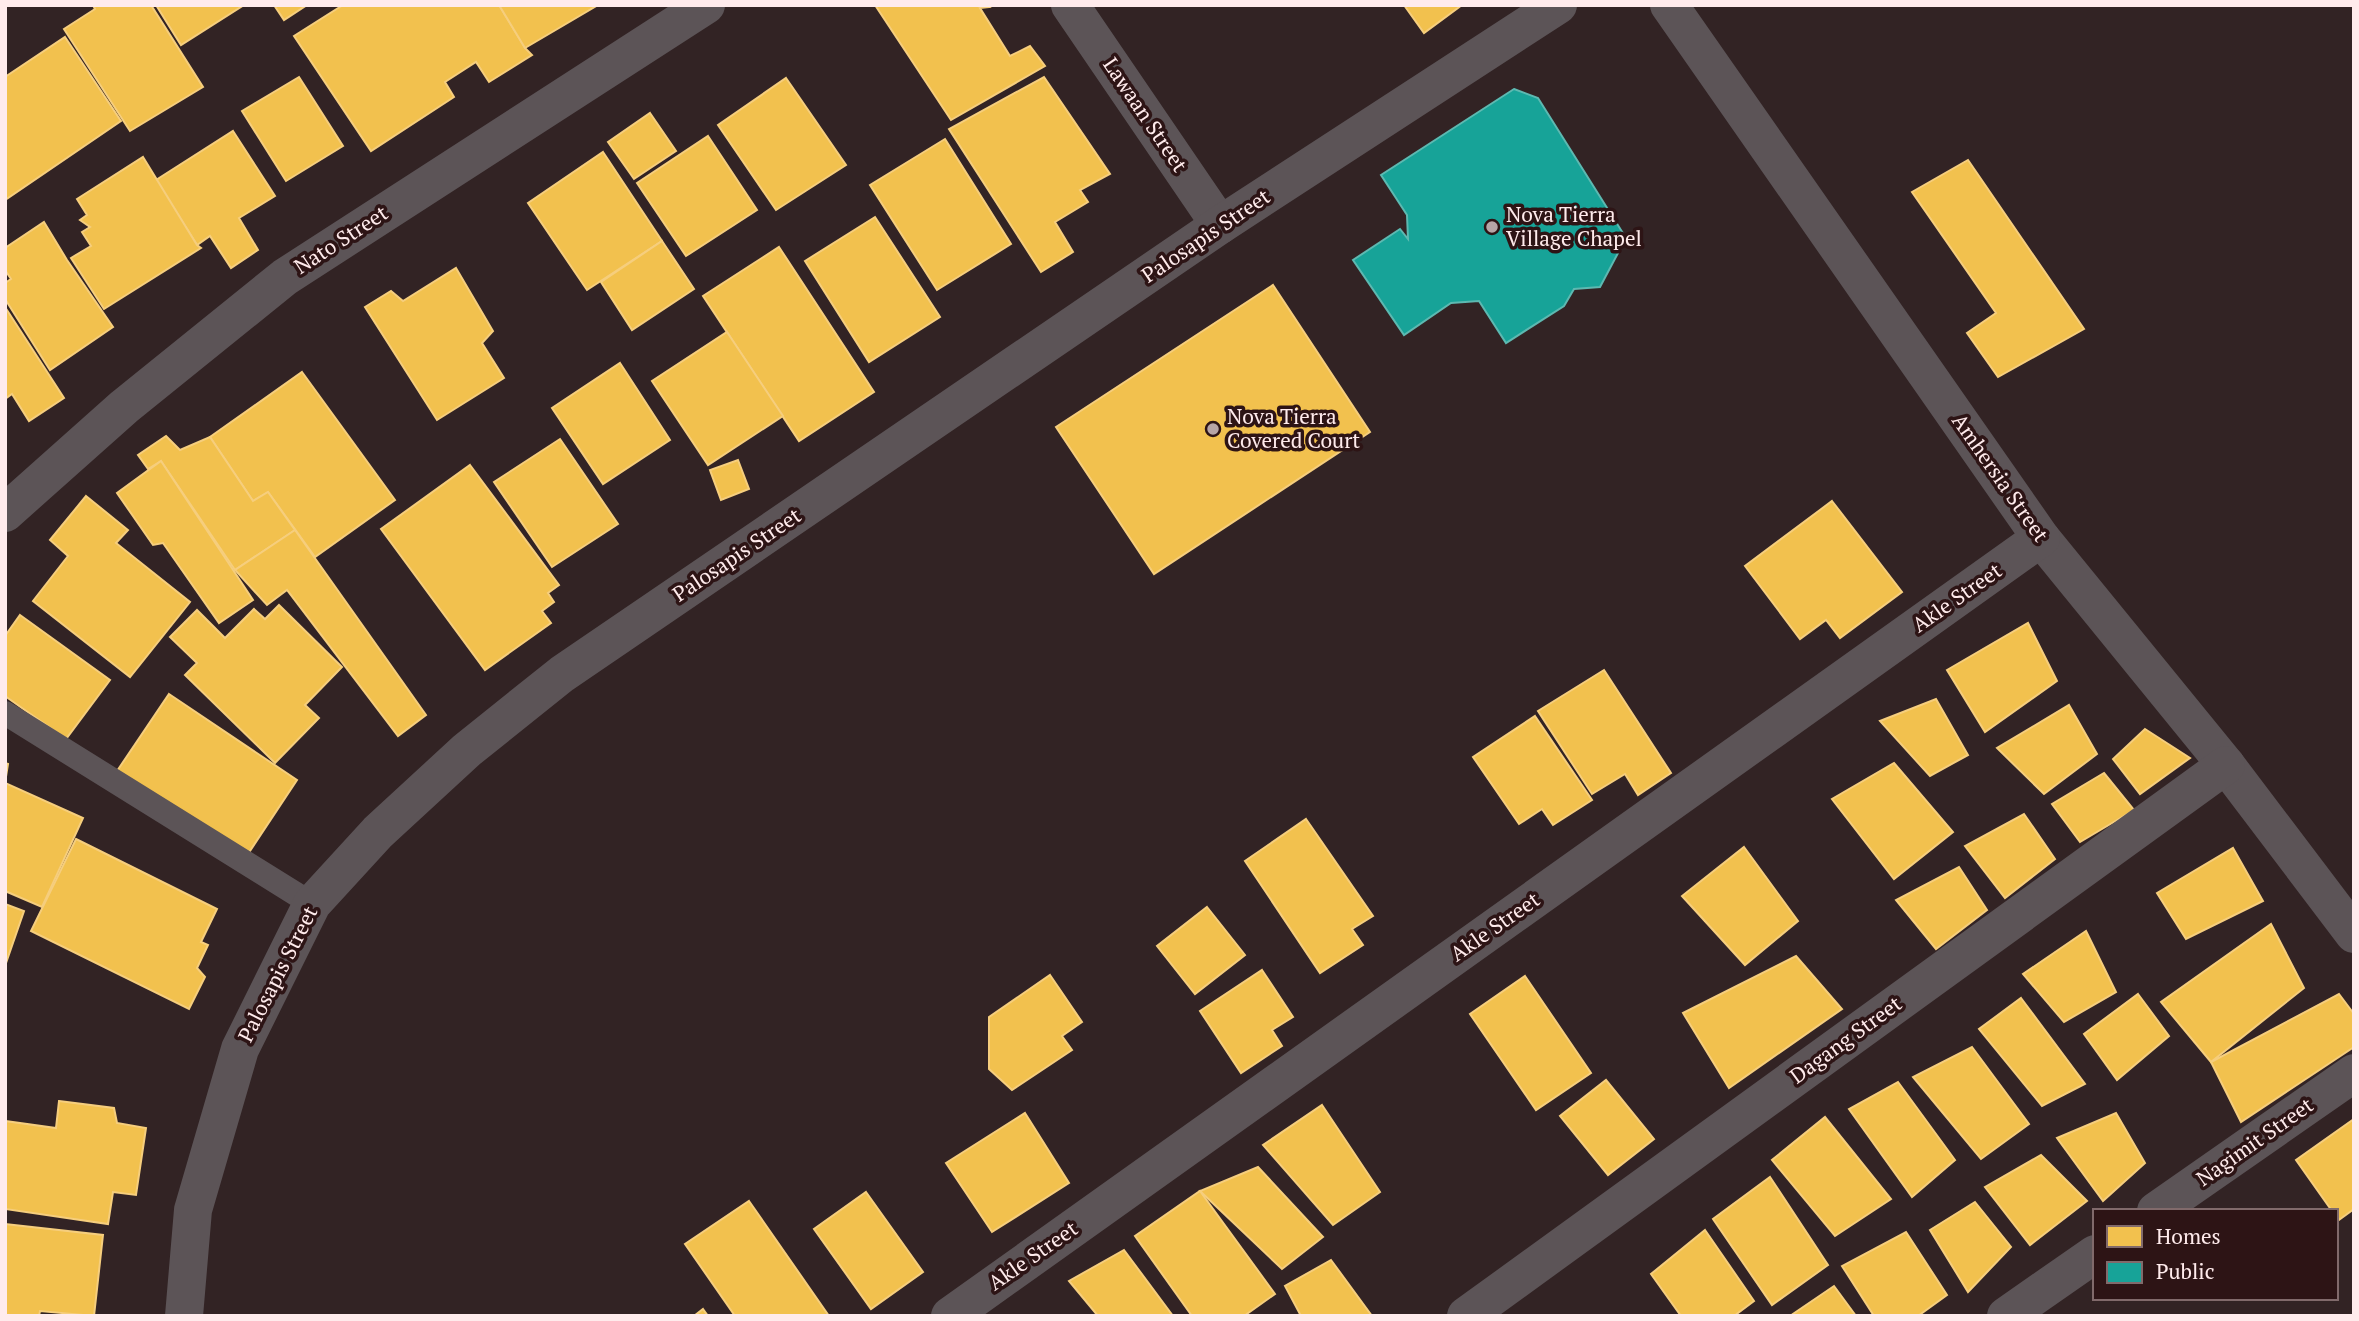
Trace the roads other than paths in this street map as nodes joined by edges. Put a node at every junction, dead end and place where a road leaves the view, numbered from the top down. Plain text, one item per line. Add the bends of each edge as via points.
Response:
1 (706, 5) edge
2 (1070, 5) edge
3 (1558, 5) edge
4 (1669, 5) edge
5 (1220, 225) junction
6 (5, 513) edge
7 (2041, 538) junction
8 (5, 713) edge
9 (2225, 765) junction
10 (312, 904) junction
11 (2354, 934) edge
12 (2354, 1073) edge
13 (2159, 1209) edge
14 (2093, 1255) edge
15 (184, 1316) edge
16 (950, 1316) edge
17 (1466, 1316) edge
18 (2006, 1316) edge

1 - 6 street, Nato Street via 285,277 124,407
2 - 5 street, Lawaan Street
3 - 5 street, Palosapis Street
4 - 7 street, Amhersia Street
5 - 10 street, Palosapis Street via 562,674 467,750 378,832
7 - 9 street, Amhersia Street
7 - 16 street, Akle Street
8 - 10 lane
9 - 11 street, Amhersia Street
9 - 17 street, Dagang Street
10 - 15 street, Palosapis Street via 240,1049 193,1210
12 - 13 street, Nagimit Street
14 - 18 street

